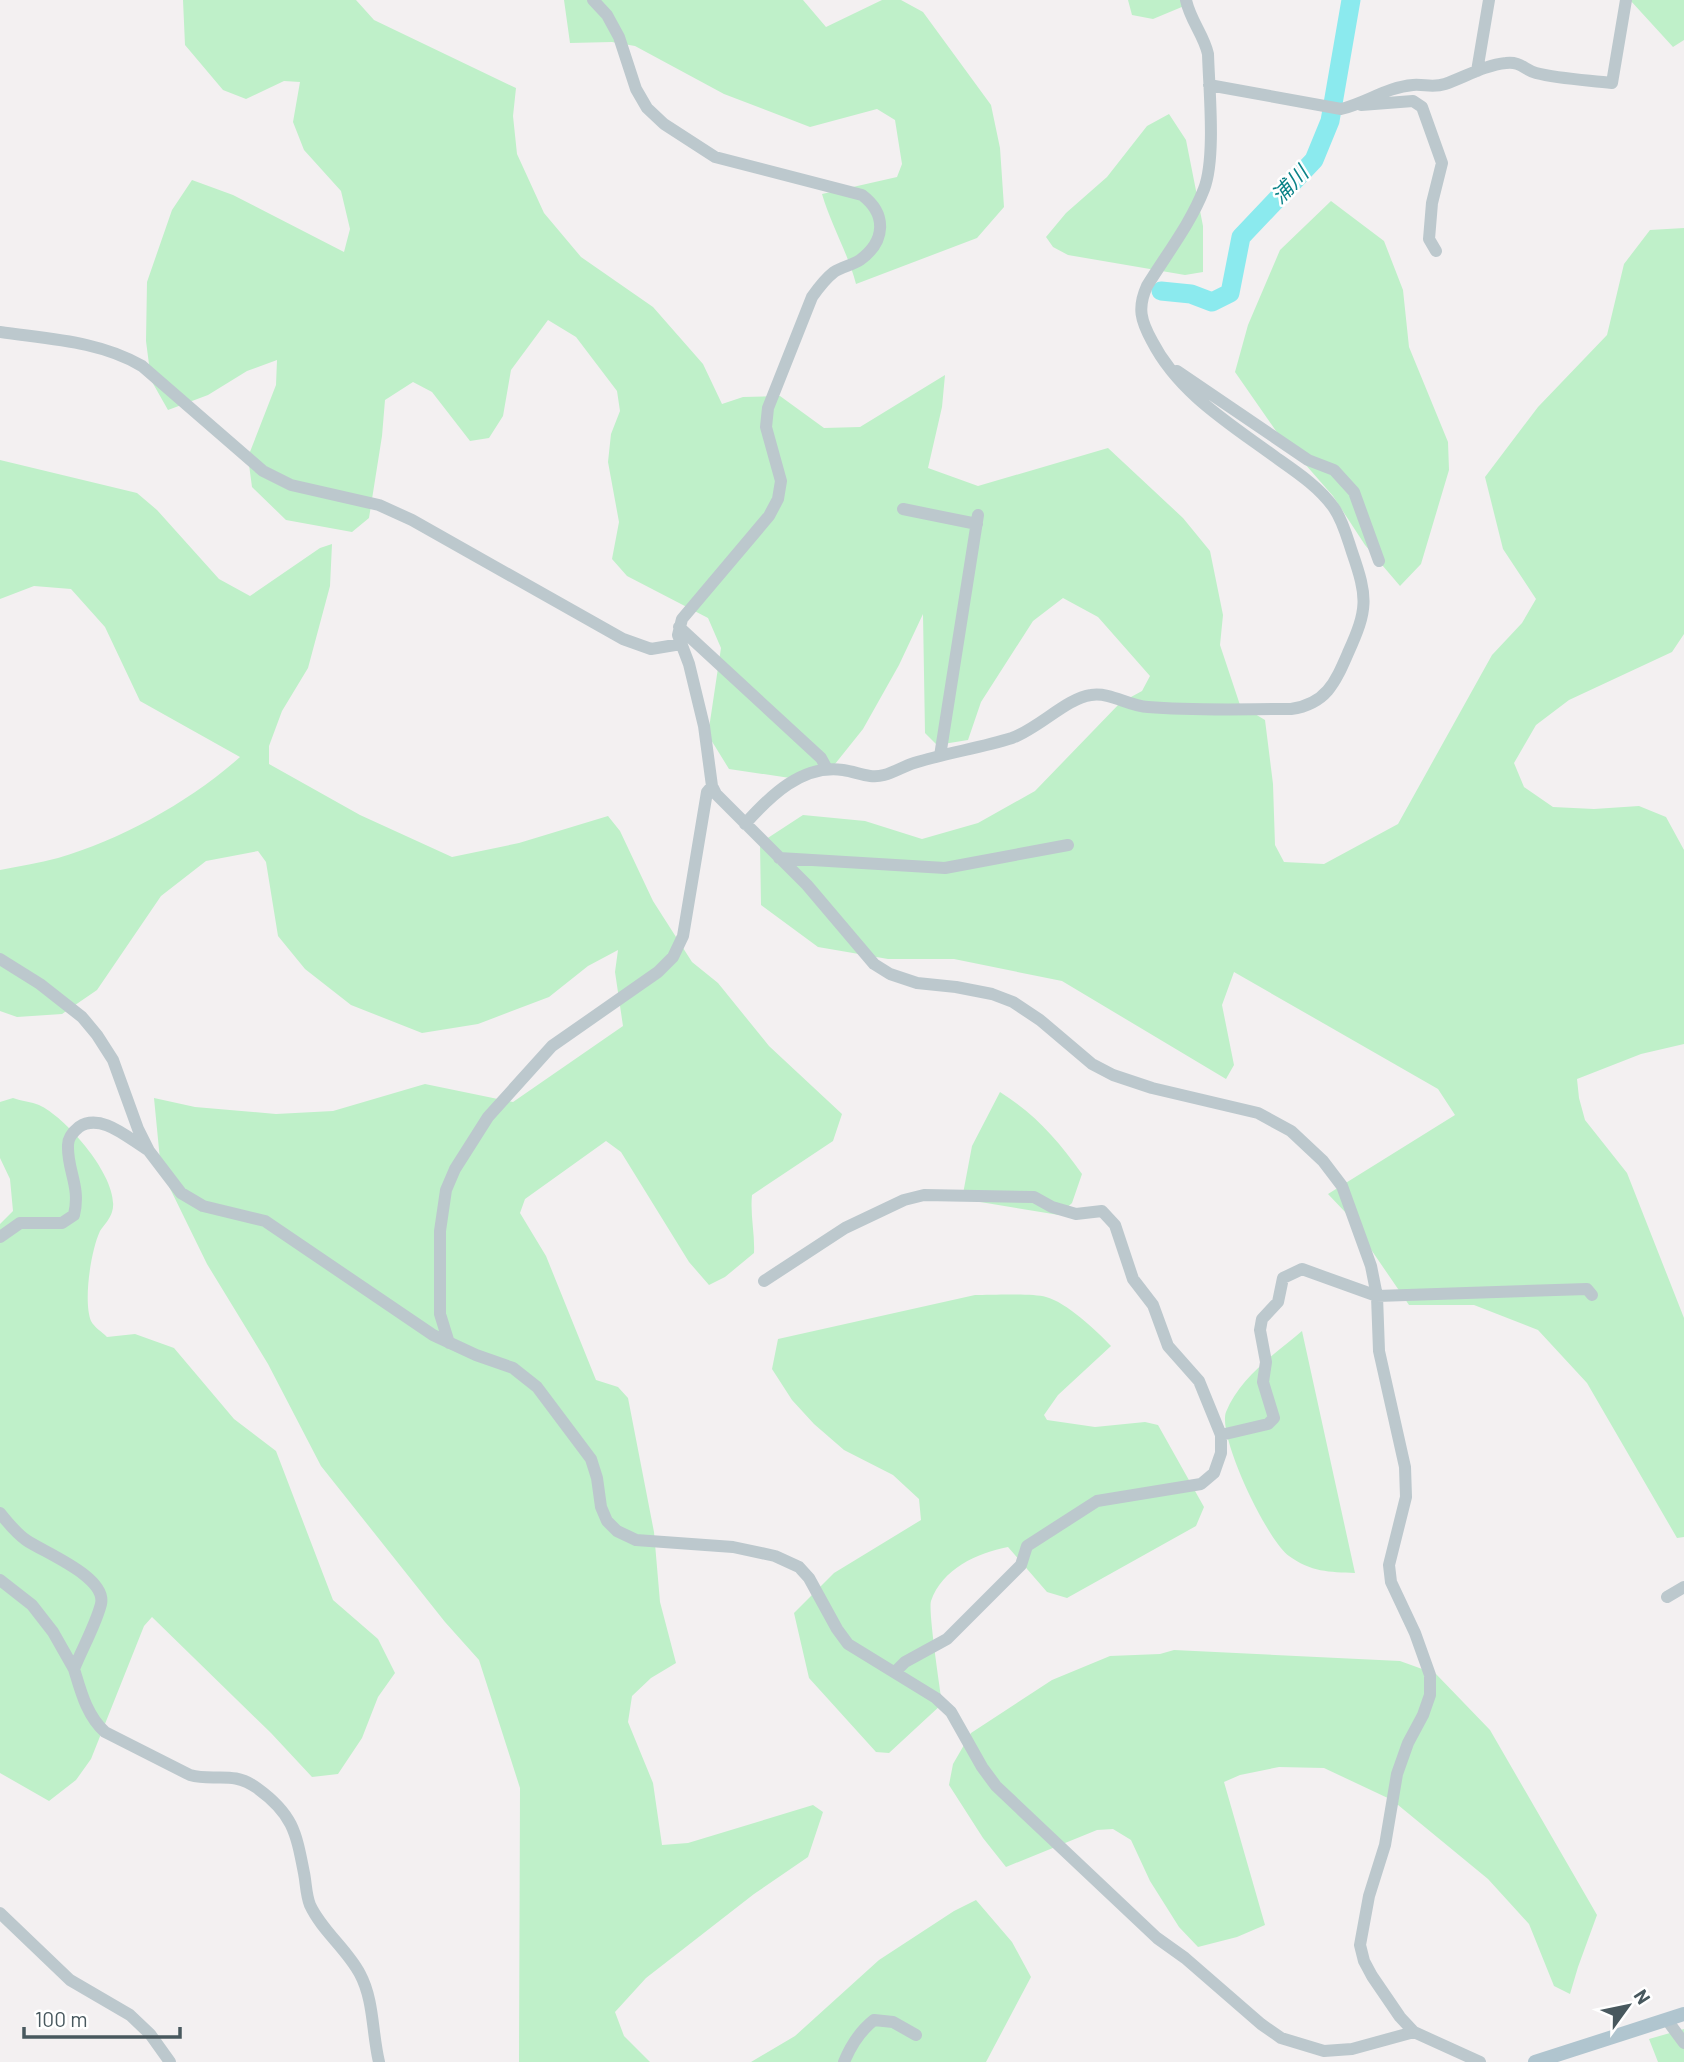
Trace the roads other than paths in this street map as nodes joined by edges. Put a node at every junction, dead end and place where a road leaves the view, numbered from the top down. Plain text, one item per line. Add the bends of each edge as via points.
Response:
1 (593, 0) edge
2 (1186, 0) edge
3 (1489, 0) edge
4 (1626, 0) edge
5 (1476, 71) junction
6 (1209, 85) junction
7 (1354, 106) junction
8 (1436, 251) dead end
9 (0, 332) edge
10 (1170, 371) junction
11 (903, 509) dead end
12 (1379, 561) dead end
13 (679, 627) junction
14 (681, 644) junction
15 (940, 756) junction
16 (827, 769) junction
17 (712, 786) junction
18 (745, 824) junction
19 (1068, 845) dead end
20 (779, 858) junction
21 (0, 959) edge
22 (149, 1151) junction
23 (0, 1237) edge
24 (764, 1281) dead end
25 (1592, 1295) dead end
26 (1377, 1296) junction
27 (449, 1343) junction
28 (1221, 1435) junction
29 (0, 1513) edge
30 (0, 1580) edge
31 (1684, 1587) edge
32 (1667, 1597) dead end
33 (74, 1669) junction
34 (896, 1671) junction
35 (0, 1913) edge
36 (1684, 2014) edge
37 (1667, 2020) junction
38 (1414, 2032) junction
39 (916, 2035) dead end
40 (1684, 2043) edge
41 (170, 2062) edge
42 (379, 2062) edge
43 (844, 2062) edge
44 (1480, 2062) edge
45 (1535, 2062) edge

1 - 13 street via 619,37 636,89 664,124 715,157 862,195 874,204 880,218 880,233 871,249 823,281 812,297 768,408 766,427 781,481 778,499
2 - 6 street via 1206,43
3 - 5 street
4 - 5 street via 1612,83 1537,73 1519,63
5 - 7 street via 1444,85 1414,85 1377,94
6 - 7 street via 1341,109
6 - 10 street via 1210,160 1205,186 1141,300 1143,324
7 - 8 street via 1413,101 1422,107 1442,163 1429,239
9 - 14 street via 123,355 279,480 390,510 623,639 651,649
10 - 12 street via 1178,371 1308,460 1334,470 1353,492
10 - 15 street via 1220,417 1320,491 1343,526 1364,589 1365,606 1329,691 1306,707 1291,709 1145,707 1107,695 1090,695 1015,737
11 - 15 street via 978,519
13 - 14 street
13 - 16 street via 821,758
14 - 17 street via 704,726
15 - 16 street via 868,777
16 - 18 street via 791,782 769,797
17 - 18 street
17 - 27 street via 707,792 683,936 673,957 552,1046 488,1117 455,1169 446,1190 440,1231 440,1314
18 - 20 street
19 - 20 street via 945,868
20 - 26 street via 873,964 890,974 1013,1002 1113,1076 1258,1113 1291,1131 1324,1161 1342,1186
21 - 22 street via 40,984 97,1035 113,1060
22 - 23 street via 104,1123 85,1123 68,1143 78,1200 74,1215 62,1223 20,1223
22 - 27 street via 181,1193 203,1206 265,1221
24 - 28 street via 845,1228 924,1195 1034,1197 1076,1214 1102,1210 1115,1225 1133,1279 1153,1305 1168,1346 1199,1381
25 - 26 street via 1587,1289
26 - 28 street via 1302,1269 1283,1278 1278,1302 1262,1319 1260,1329 1266,1362 1263,1382 1274,1418 1268,1424
26 - 38 street via 1379,1350 1405,1467 1406,1497 1389,1565 1391,1582 1430,1675 1430,1695 1396,1774 1385,1845 1360,1945 1372,1976
27 - 34 street via 513,1368 537,1387 591,1459 601,1507 617,1531 636,1540 733,1547 775,1556 799,1567 848,1644
28 - 34 street via 1214,1473 1201,1484 1097,1501 1027,1546 1021,1565 947,1639
29 - 33 street via 25,1539 99,1588 102,1602
30 - 33 street via 32,1605
31 - 32 street
33 - 42 street via 85,1703 105,1732 190,1775 223,1776 256,1787 284,1812 295,1831 309,1902 360,1973 368,1993
34 - 38 street via 951,1712 996,1786 1157,1938 1281,2038 1324,2051 1352,2049
35 - 41 street via 70,1980 130,2015
36 - 37 main road
37 - 40 street
37 - 45 main road
38 - 44 street
39 - 43 street via 893,2022 874,2020

